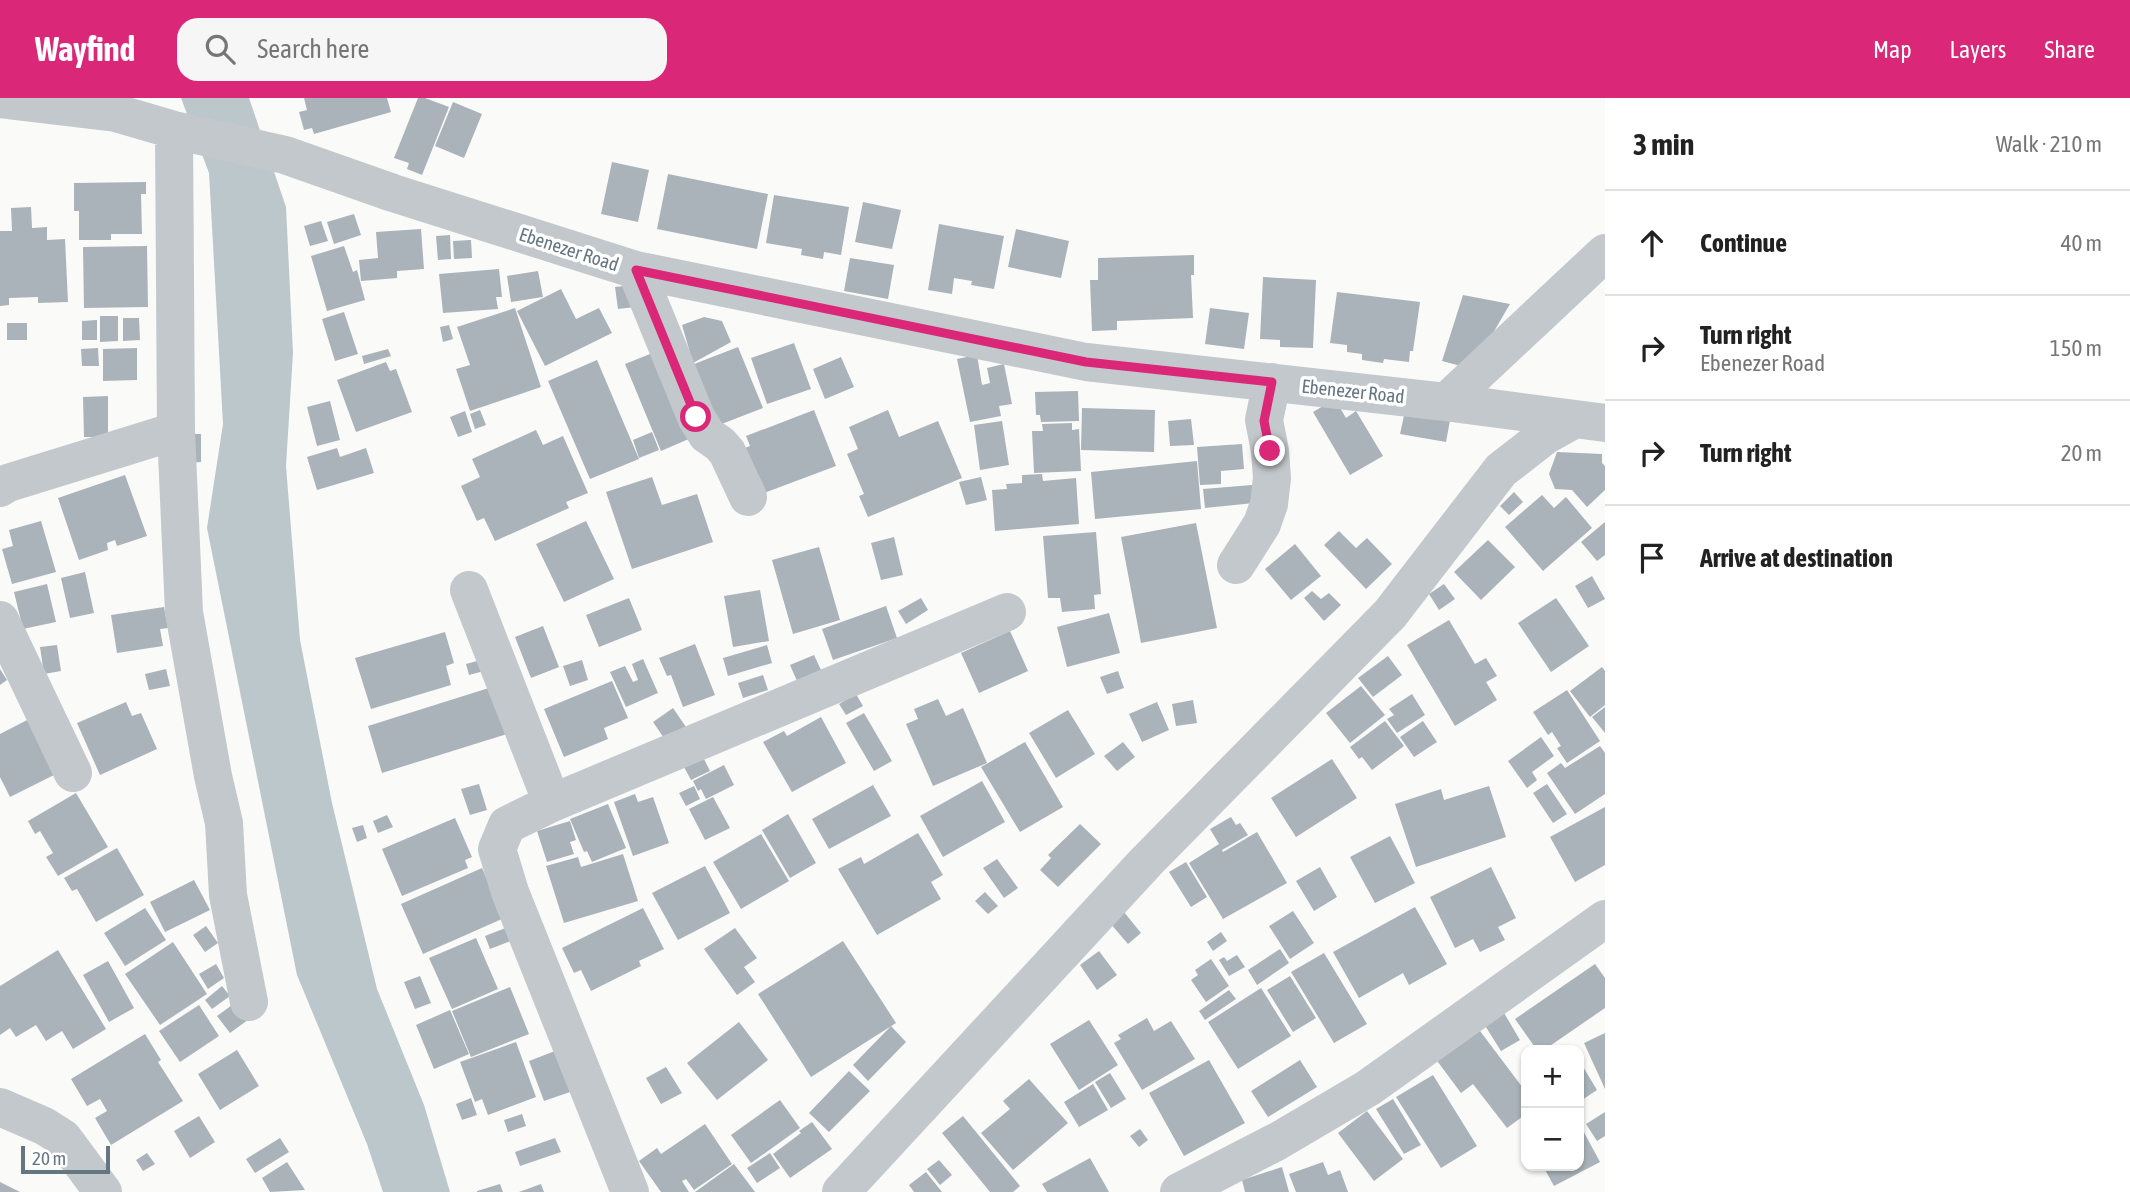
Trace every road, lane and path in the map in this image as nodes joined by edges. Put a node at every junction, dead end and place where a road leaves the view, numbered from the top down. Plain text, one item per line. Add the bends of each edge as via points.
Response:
1 (0, 99) edge
2 (111, 105) edge
3 (180, 130) junction
4 (1605, 253) edge
5 (636, 270) junction
6 (1272, 382) junction
7 (1446, 402) junction
8 (1590, 421) edge
9 (176, 431) junction
10 (0, 488) edge
11 (748, 497) dead end
12 (1236, 565) dead end
13 (468, 590) dead end
14 (1007, 612) dead end
15 (0, 620) edge
16 (73, 773) dead end
17 (552, 803) junction
18 (1600, 935) edge
19 (250, 1002) dead end
20 (0, 1107) edge
21 (103, 1192) edge
22 (630, 1192) edge
23 (841, 1192) edge
24 (1180, 1192) edge

1 - 2 street, Ebenezer Road
2 - 3 street, Ebenezer Road
3 - 5 street, Ebenezer Road via 285,155
3 - 9 street
4 - 7 street
5 - 6 street, Ebenezer Road via 1086,362
5 - 11 street via 703,431 727,452
6 - 7 street, Ebenezer Road
6 - 12 street via 1264,421 1272,478 1269,503 1262,524
7 - 8 street, Ebenezer Road
8 - 23 street via 1546,435 1501,470 1390,614 1146,862
9 - 10 street
9 - 19 street via 184,612 224,822 228,895
13 - 17 street
14 - 17 street
15 - 16 street
17 - 22 street via 508,825 497,849
18 - 24 street via 1368,1088
20 - 21 street via 63,1138

